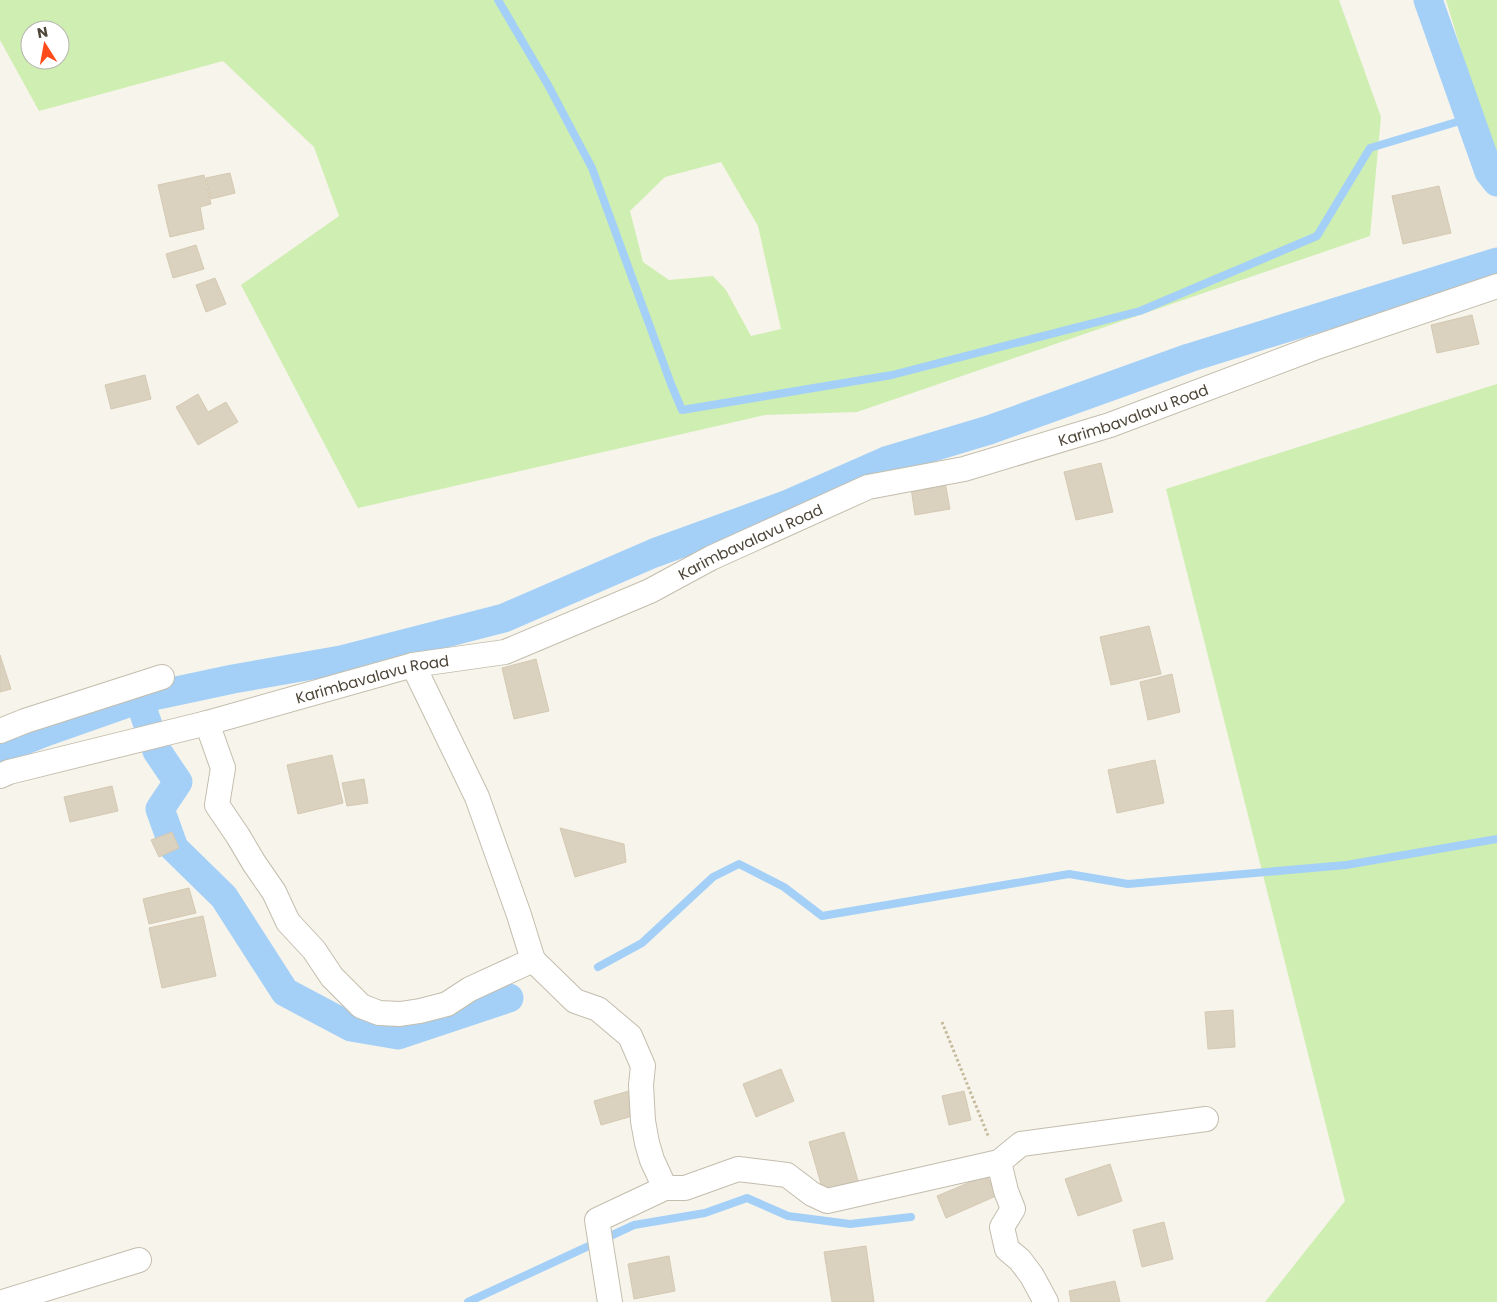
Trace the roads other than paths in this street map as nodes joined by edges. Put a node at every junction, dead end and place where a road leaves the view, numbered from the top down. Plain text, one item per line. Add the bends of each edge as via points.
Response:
1 (1497, 286) edge
2 (413, 665) junction
3 (162, 677) dead end
4 (207, 723) junction
5 (0, 731) edge
6 (0, 776) edge
7 (533, 960) junction
8 (1206, 1119) dead end
9 (999, 1162) junction
10 (665, 1188) junction
11 (138, 1260) dead end
12 (3, 1302) edge
13 (610, 1302) edge
14 (1046, 1302) edge

1 - 2 street, Karimbavalavu Road via 1314,348 1110,425 964,469 868,488 711,558 650,591 505,652
2 - 4 street, Karimbavalavu Road
2 - 7 street via 477,797
3 - 5 street
4 - 6 street, Karimbavalavu Road
4 - 7 street via 223,768 217,805 274,892 288,922 314,950 332,977 361,1006 379,1013 400,1014 447,1004 470,989
7 - 10 street via 575,1001 598,1009 630,1036 643,1066 641,1085 647,1143
8 - 9 street via 1021,1144
9 - 10 street via 827,1202 786,1175 738,1169 685,1188
9 - 14 street via 1013,1209 1002,1227 1007,1249 1032,1276
10 - 13 street via 597,1220
11 - 12 street

